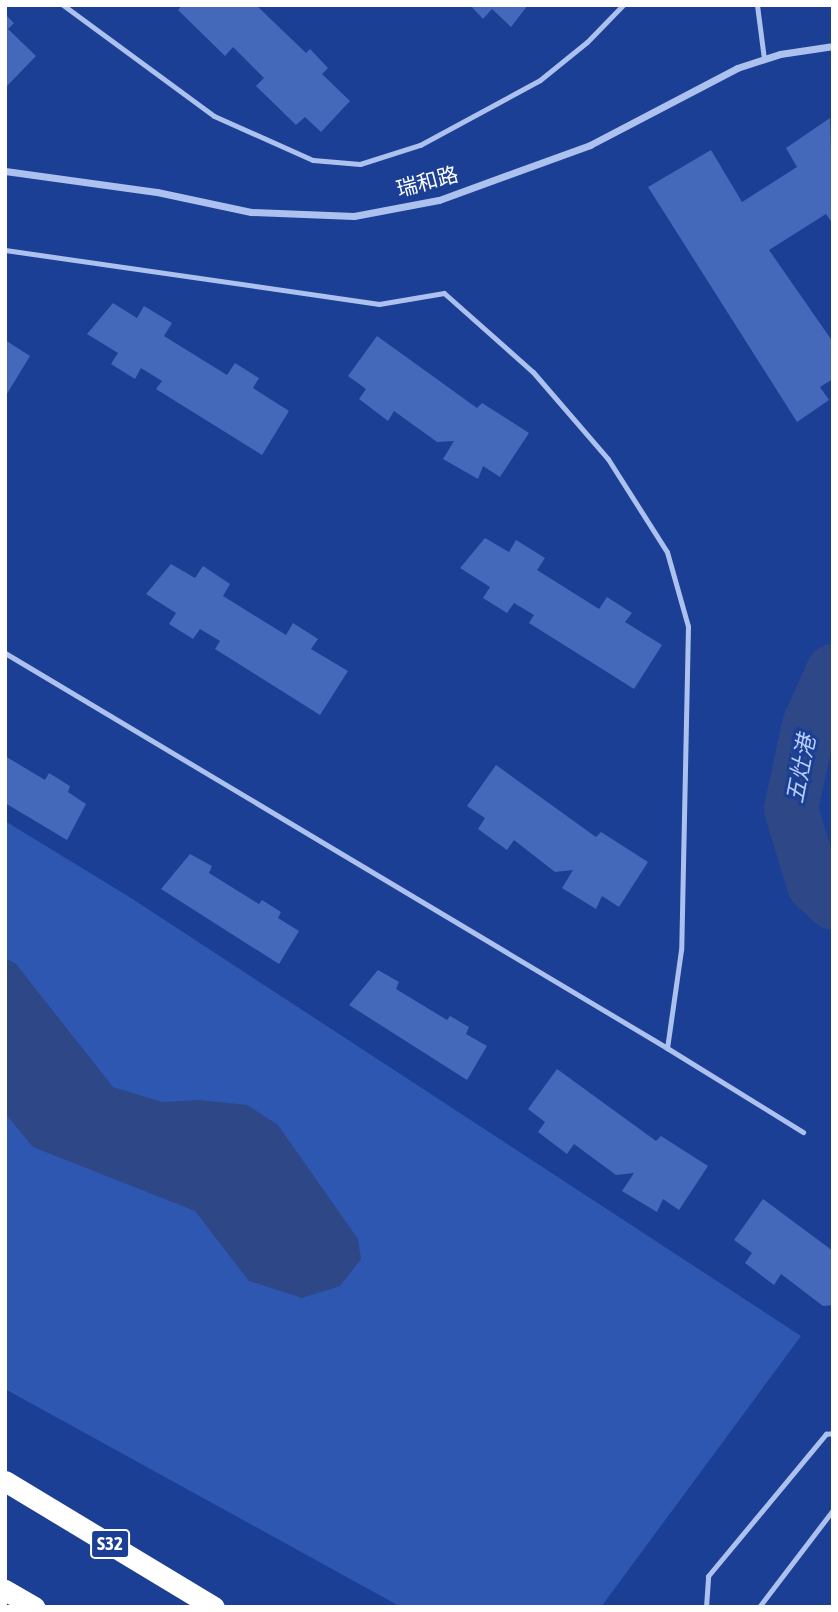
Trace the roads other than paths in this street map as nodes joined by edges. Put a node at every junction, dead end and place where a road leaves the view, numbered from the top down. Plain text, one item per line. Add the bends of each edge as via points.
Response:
1 (63, 5) edge
2 (623, 5) edge
3 (757, 5) edge
4 (833, 46) edge
5 (764, 59) junction
6 (5, 171) edge
7 (5, 250) edge
8 (5, 653) edge
9 (667, 1048) junction
10 (803, 1132) dead end
11 (833, 1433) edge
12 (5, 1481) edge
13 (833, 1510) edge
14 (5, 1590) edge
15 (34, 1607) edge
16 (214, 1607) edge
17 (706, 1607) edge
18 (759, 1607) edge

1 - 2 lane via 214,116 313,160 360,164 420,145 540,80
3 - 5 lane
4 - 5 street, 瑞和路
5 - 6 street, 瑞和路 via 590,145 439,200 354,216 251,212 157,192
7 - 9 lane via 379,304 443,293 533,372 608,459 667,552 688,626 690,711 681,950
8 - 9 lane
9 - 10 lane
11 - 17 lane via 826,1434 708,1576
12 - 16 highway, S32
13 - 18 lane
14 - 15 highway

